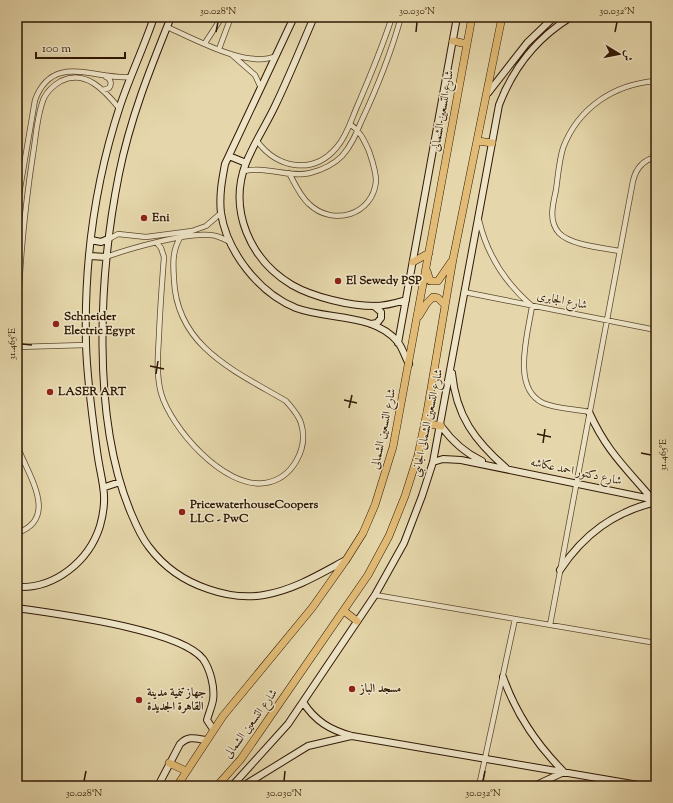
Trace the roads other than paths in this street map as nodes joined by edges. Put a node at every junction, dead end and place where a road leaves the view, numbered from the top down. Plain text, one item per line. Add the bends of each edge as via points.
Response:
1 (154, 17) edge
2 (171, 17) edge
3 (222, 17) edge
4 (232, 17) edge
5 (294, 17) edge
6 (314, 17) edge
7 (392, 17) edge
8 (402, 17) edge
9 (457, 17) edge
10 (472, 17) edge
11 (502, 17) edge
12 (554, 17) edge
13 (571, 17) edge
14 (167, 27) junction
15 (452, 41) junction
16 (205, 43) junction
17 (467, 44) junction
18 (219, 49) junction
19 (231, 54) junction
20 (277, 56) junction
21 (106, 77) junction
22 (130, 77) junction
23 (656, 81) edge
24 (261, 89) junction
25 (103, 90) junction
26 (488, 94) junction
27 (119, 108) junction
28 (350, 124) junction
29 (358, 130) junction
30 (256, 141) junction
31 (478, 141) junction
32 (492, 143) junction
33 (229, 156) junction
34 (656, 157) edge
35 (246, 163) junction
36 (244, 171) junction
37 (289, 173) junction
38 (17, 206) edge
39 (221, 213) junction
40 (478, 217) junction
41 (180, 238) junction
42 (108, 239) junction
43 (91, 240) junction
44 (19, 242) edge
45 (157, 243) junction
46 (231, 243) junction
47 (620, 251) junction
48 (429, 253) junction
49 (90, 256) junction
50 (106, 257) junction
51 (453, 259) junction
52 (413, 262) junction
53 (426, 267) junction
54 (464, 292) junction
55 (406, 300) junction
56 (445, 305) junction
57 (374, 306) junction
58 (532, 306) junction
59 (606, 320) junction
60 (416, 321) junction
61 (371, 324) junction
62 (17, 330) edge
63 (656, 330) edge
64 (398, 343) junction
65 (86, 345) junction
66 (17, 347) edge
67 (409, 364) junction
68 (451, 365) junction
69 (589, 412) junction
70 (425, 423) junction
71 (441, 426) junction
72 (17, 445) edge
73 (433, 462) junction
74 (491, 465) junction
75 (507, 469) junction
76 (120, 482) junction
77 (576, 483) junction
78 (105, 487) junction
79 (655, 500) edge
80 (17, 533) edge
81 (346, 560) junction
82 (560, 570) junction
83 (17, 587) edge
84 (376, 595) junction
85 (17, 608) edge
86 (344, 611) junction
87 (515, 619) junction
88 (357, 621) junction
89 (550, 625) junction
90 (656, 643) edge
91 (503, 677) junction
92 (303, 702) junction
93 (213, 729) junction
94 (352, 736) junction
95 (205, 740) junction
96 (486, 758) junction
97 (169, 763) junction
98 (186, 771) junction
99 (564, 772) junction
100 (158, 786) edge
101 (177, 786) edge
102 (217, 786) edge
103 (232, 786) edge
104 (243, 786) edge
105 (479, 786) edge
106 (534, 786) edge
107 (644, 786) edge

1 - 22 street
2 - 14 street
3 - 16 street
4 - 18 street
5 - 20 street
6 - 30 street via 291,72
7 - 28 street
8 - 29 street
9 - 15 street
10 - 17 main road, شارع التسعين الشمالى
11 - 26 main road, شارع التسعين الشمالى
12 - 26 street via 527,43
13 - 32 street, شارع التسعين الشمالى الجانبى via 536,43 512,78 499,105
14 - 16 street
14 - 42 street via 133,117 119,173
15 - 17 main road
15 - 52 street
16 - 18 street
17 - 48 main road, شارع التسعين الشمالى
18 - 19 street
19 - 20 street via 258,60
19 - 24 street via 255,75
20 - 24 street
21 - 22 street
21 - 25 street via 110,79 111,84
21 - 38 street via 72,70 56,74 42,85 35,100
22 - 27 street
23 - 47 street via 628,86 600,100 578,120 563,149 552,209 554,226 565,238 573,242
24 - 33 street
25 - 27 street
25 - 44 street via 90,80 74,78 56,84 44,98
26 - 31 main road, شارع التسعين الشمالى
27 - 43 street via 98,193
28 - 29 street
28 - 30 street via 334,151 319,162 309,165 296,166 285,163 269,154
29 - 37 street via 349,147 331,164 308,173
29 - 37 street via 376,176 372,196 358,211 336,217 320,212 304,198
30 - 35 street
31 - 32 main road
31 - 51 main road, شارع التسعين الشمالى
32 - 40 street, شارع التسعين الشمالى الجانبى
33 - 35 street
33 - 39 street via 221,182
34 - 47 street via 643,163 635,173
35 - 36 street
36 - 37 street via 266,169
36 - 57 street via 240,194 243,223 254,249 265,264 280,278 311,293 350,304
39 - 42 street via 206,226 192,231 146,237 118,234
39 - 46 street
40 - 54 street, شارع التسعين الشمالى الجانبى
40 - 58 street via 486,245 496,266 510,285
41 - 45 street
41 - 45 street via 174,254 174,288 178,306 192,334 215,358 286,401 301,423 302,449 298,460 277,479 264,483 251,482 227,473 192,443 165,406 158,379 164,257
41 - 46 street via 209,235
42 - 43 street via 101,242
42 - 50 street
43 - 49 street
44 - 62 street
45 - 50 street
46 - 61 street via 247,269 276,297 315,314
47 - 59 street
48 - 52 main road
48 - 53 main road, شارع التسعين الشمالى
49 - 50 street
49 - 65 street
50 - 76 street via 105,388 110,439
51 - 53 main road via 438,281 428,279
51 - 56 main road, شارع التسعين الشمالى
52 - 55 street
53 - 60 main road, شارع التسعين الشمالى
54 - 58 street, شارع الجابرى
54 - 68 street, شارع التسعين الشمالى الجانبى
55 - 57 street
55 - 64 street
56 - 60 main road via 433,297 427,302
56 - 70 main road, شارع التسعين الشمالى
57 - 61 street via 380,309 381,318 377,323
58 - 59 street, شارع الجابرى
58 - 69 street via 523,371 527,388 542,402
59 - 63 street, شارع الجابرى
59 - 69 street
60 - 67 main road, شارع التسعين الشمالى
61 - 64 street via 390,334
64 - 67 street
65 - 66 street
65 - 78 street via 99,466
67 - 81 main road, شارع التسعين الشمالى via 385,476 363,533
68 - 71 street, شارع التسعين الشمالى الجانبى
68 - 75 street via 458,404 466,423 478,441
69 - 77 street
69 - 79 street via 611,452
70 - 71 main road
70 - 86 main road, شارع التسعين الشمالى via 406,496 389,536 368,575
71 - 73 street, شارع التسعين الشمالى الجانبى
71 - 74 street, شارع دكتور احمد عكاشه via 449,438 462,449
72 - 80 street via 37,491 39,505 33,524
73 - 74 street, شارع دكتور احمد عكاشه via 453,459
73 - 84 street, شارع التسعين الشمالى الجانبى via 404,543
74 - 75 street, شارع دكتور احمد عكاشه
75 - 77 street, شارع دكتور احمد عكاشه
76 - 78 street
76 - 81 street via 148,546 171,570 199,586 246,597 264,595 310,579
77 - 79 street, شارع دكتور احمد عكاشه
77 - 82 street
78 - 83 street via 100,526 94,542 78,564 51,581 29,588
79 - 82 street via 620,513 602,524 586,537
81 - 93 main road, شارع التسعين الشمالى via 312,608 242,690
82 - 89 street
84 - 87 street
84 - 88 street, شارع التسعين الشمالى الجانبى
85 - 93 street via 120,626 187,646 203,659 208,670 213,700 207,720
86 - 88 main road
86 - 102 main road, شارع التسعين الشمالى via 239,762
87 - 89 street
87 - 91 street
88 - 92 street, شارع التسعين الشمالى الجانبى
89 - 90 street
91 - 96 street
91 - 99 street via 510,698 525,725 548,756
92 - 94 street via 318,721
92 - 103 street, شارع التسعين الشمالى الجانبى via 274,742
93 - 95 main road, شارع التسعين الشمالى
94 - 96 street
94 - 104 street via 308,746
95 - 97 street via 186,738
95 - 98 main road, شارع التسعين الشمالى
96 - 99 street
96 - 105 street
97 - 98 main road
97 - 100 street
98 - 101 main road, شارع التسعين الشمالى
99 - 106 street
99 - 107 street

